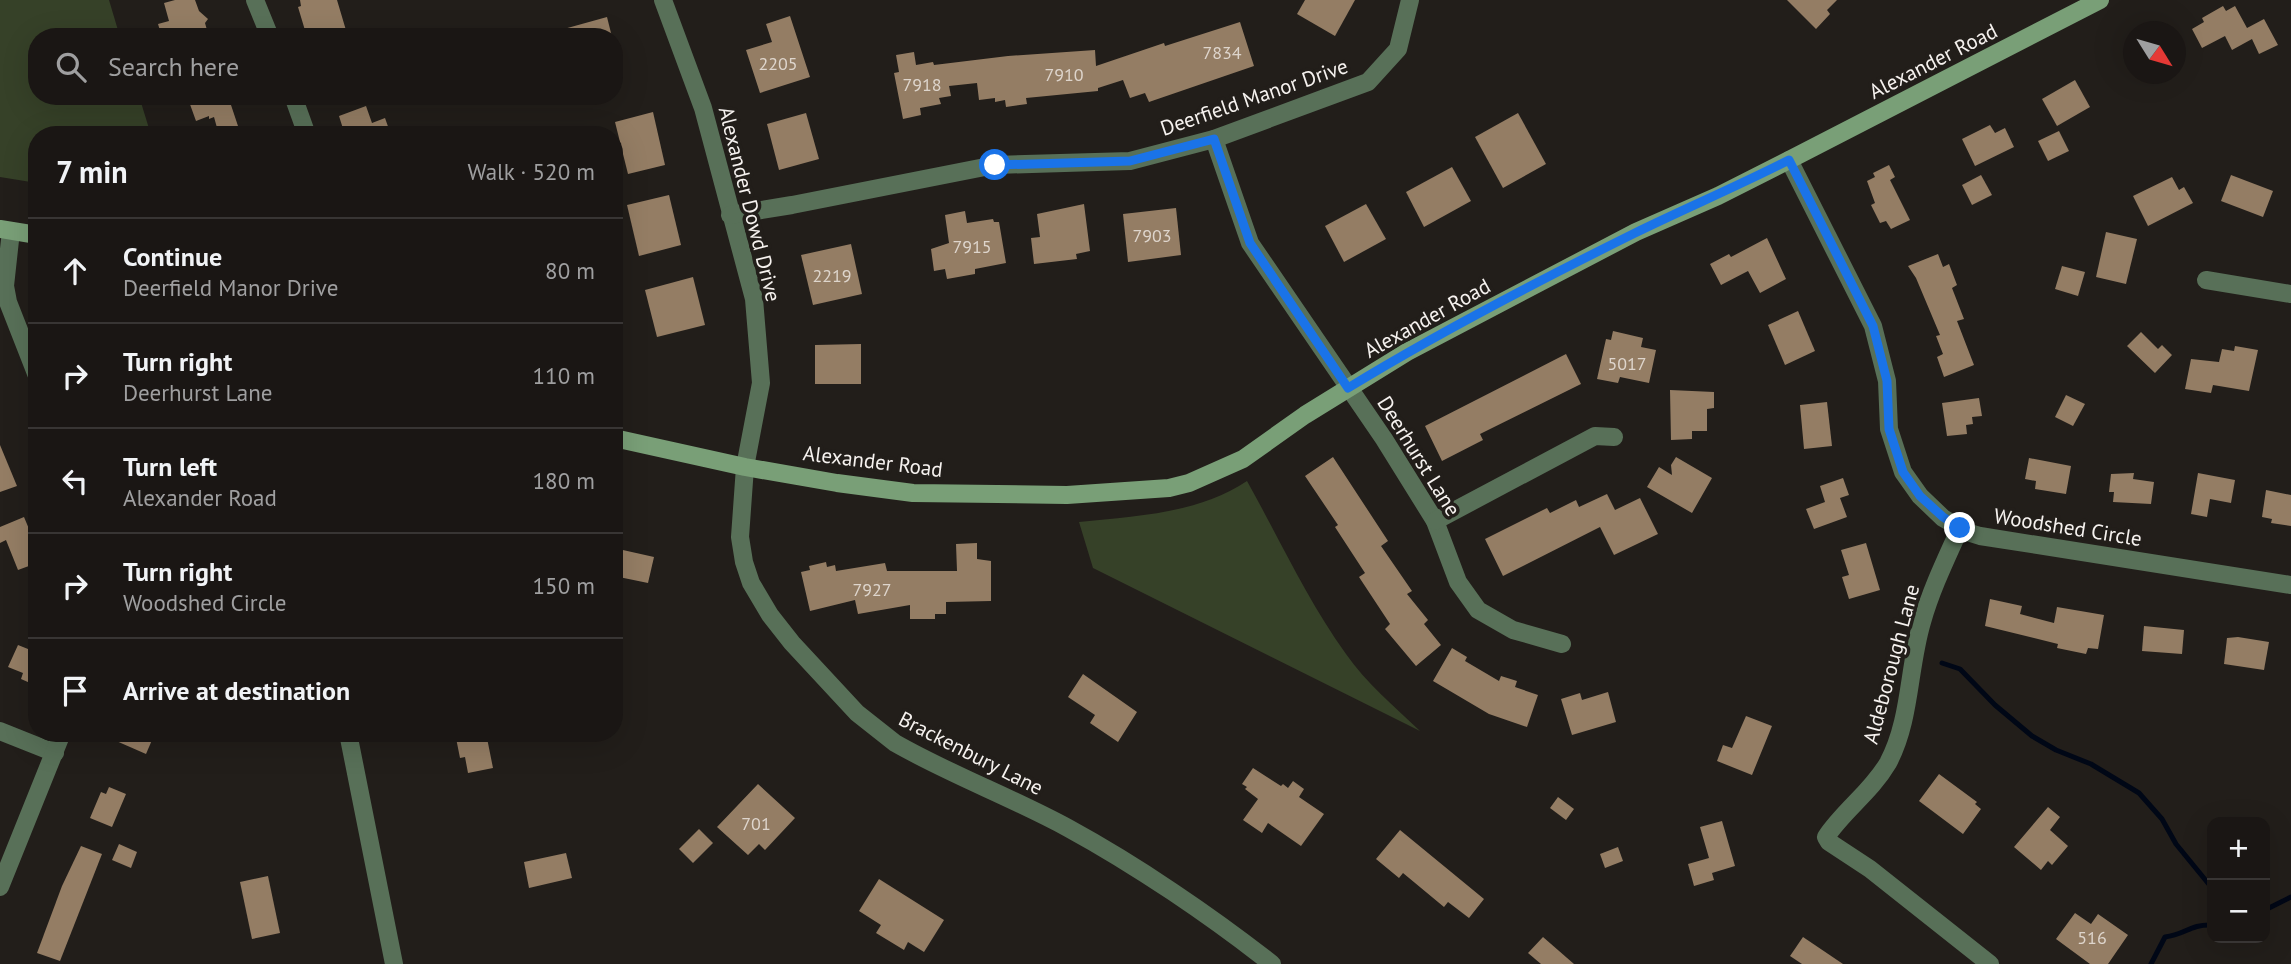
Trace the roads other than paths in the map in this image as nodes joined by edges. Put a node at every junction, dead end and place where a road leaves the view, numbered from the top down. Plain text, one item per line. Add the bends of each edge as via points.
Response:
1 (255, 0) edge
2 (663, 0) edge
3 (1410, 0) edge
4 (2100, 0) edge
5 (266, 28) edge
6 (296, 105) edge
7 (304, 126) edge
8 (1214, 139) junction
9 (1789, 160) junction
10 (730, 215) junction
11 (6, 230) edge
12 (28, 234) edge
13 (2206, 280) dead end
14 (2291, 294) edge
15 (28, 353) edge
16 (1348, 388) junction
17 (1615, 437) dead end
18 (623, 440) edge
19 (745, 467) junction
20 (1436, 521) junction
21 (1960, 528) junction
22 (2291, 584) edge
23 (1562, 644) dead end
24 (0, 731) edge
25 (59, 742) edge
26 (350, 742) edge
27 (55, 753) junction
28 (0, 887) edge
29 (394, 964) edge
30 (1272, 964) edge
31 (1990, 964) edge

1 - 5 street
2 - 10 street, Alexander Dowd Drive via 703,108
3 - 8 street, Deerfield Manor Drive via 1398,49 1368,82
4 - 9 street, Alexander Road
6 - 7 street
8 - 10 street, Deerfield Manor Drive via 1130,161 995,165
8 - 16 street, Deerhurst Lane via 1250,243
9 - 16 street, Alexander Road via 1636,232 1407,352
9 - 21 street, Woodshed Circle via 1873,326 1887,381 1889,429 1903,472 1920,496
10 - 19 street, Alexander Dowd Drive via 754,299 761,383
11 - 12 street
11 - 15 street via 5,286
13 - 14 street
16 - 19 street, Alexander Road via 1244,459 1208,477 1169,488 1067,495 913,493
16 - 20 street, Deerhurst Lane
17 - 20 street via 1595,436
18 - 19 street, Alexander Road
19 - 30 street, Brackenbury Lane via 740,537 751,583 792,643 857,713 918,756 1069,828 1158,883
20 - 23 street, Deerhurst Lane via 1458,582 1478,610 1513,630
21 - 22 street, Woodshed Circle via 1980,536
21 - 31 street, Aldeborough Lane via 1921,623 1896,746 1875,782 1826,837
24 - 27 street
25 - 27 street
26 - 29 street
27 - 28 street

